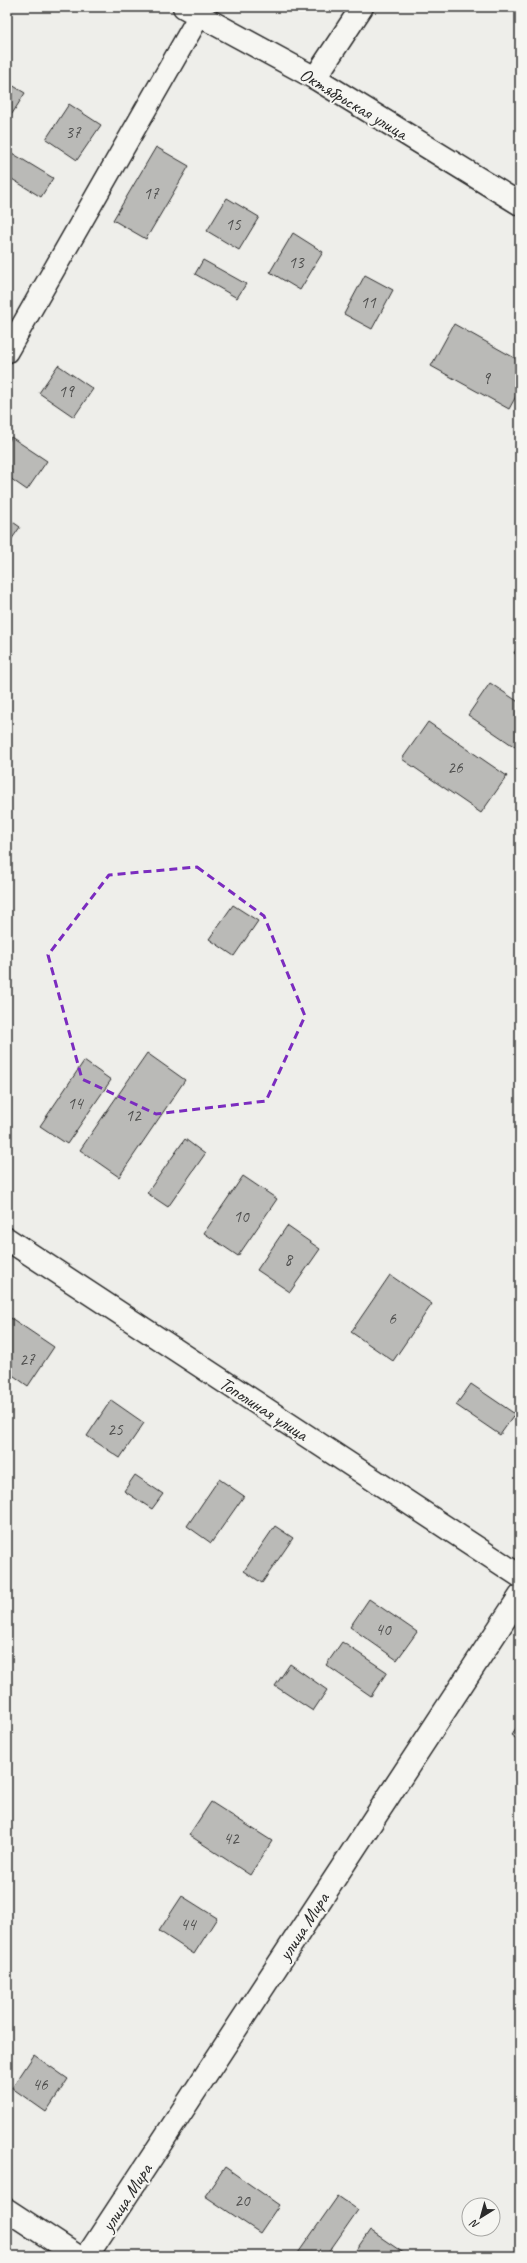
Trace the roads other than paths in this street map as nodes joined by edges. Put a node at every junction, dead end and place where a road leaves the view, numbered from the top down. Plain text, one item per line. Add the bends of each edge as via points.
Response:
1 (362, 7) edge
2 (191, 11) edge
3 (315, 78) junction
4 (520, 204) edge
5 (7, 352) edge
6 (7, 1239) edge
7 (520, 1576) edge
8 (520, 1596) edge
9 (7, 2210) edge
10 (77, 2256) edge
11 (87, 2256) edge

1 - 3 street
2 - 3 street, Октябрьская улица
2 - 5 lane
3 - 4 street, Октябрьская улица
6 - 7 street, Тополиная улица
8 - 11 street, улица Мира
9 - 10 street

